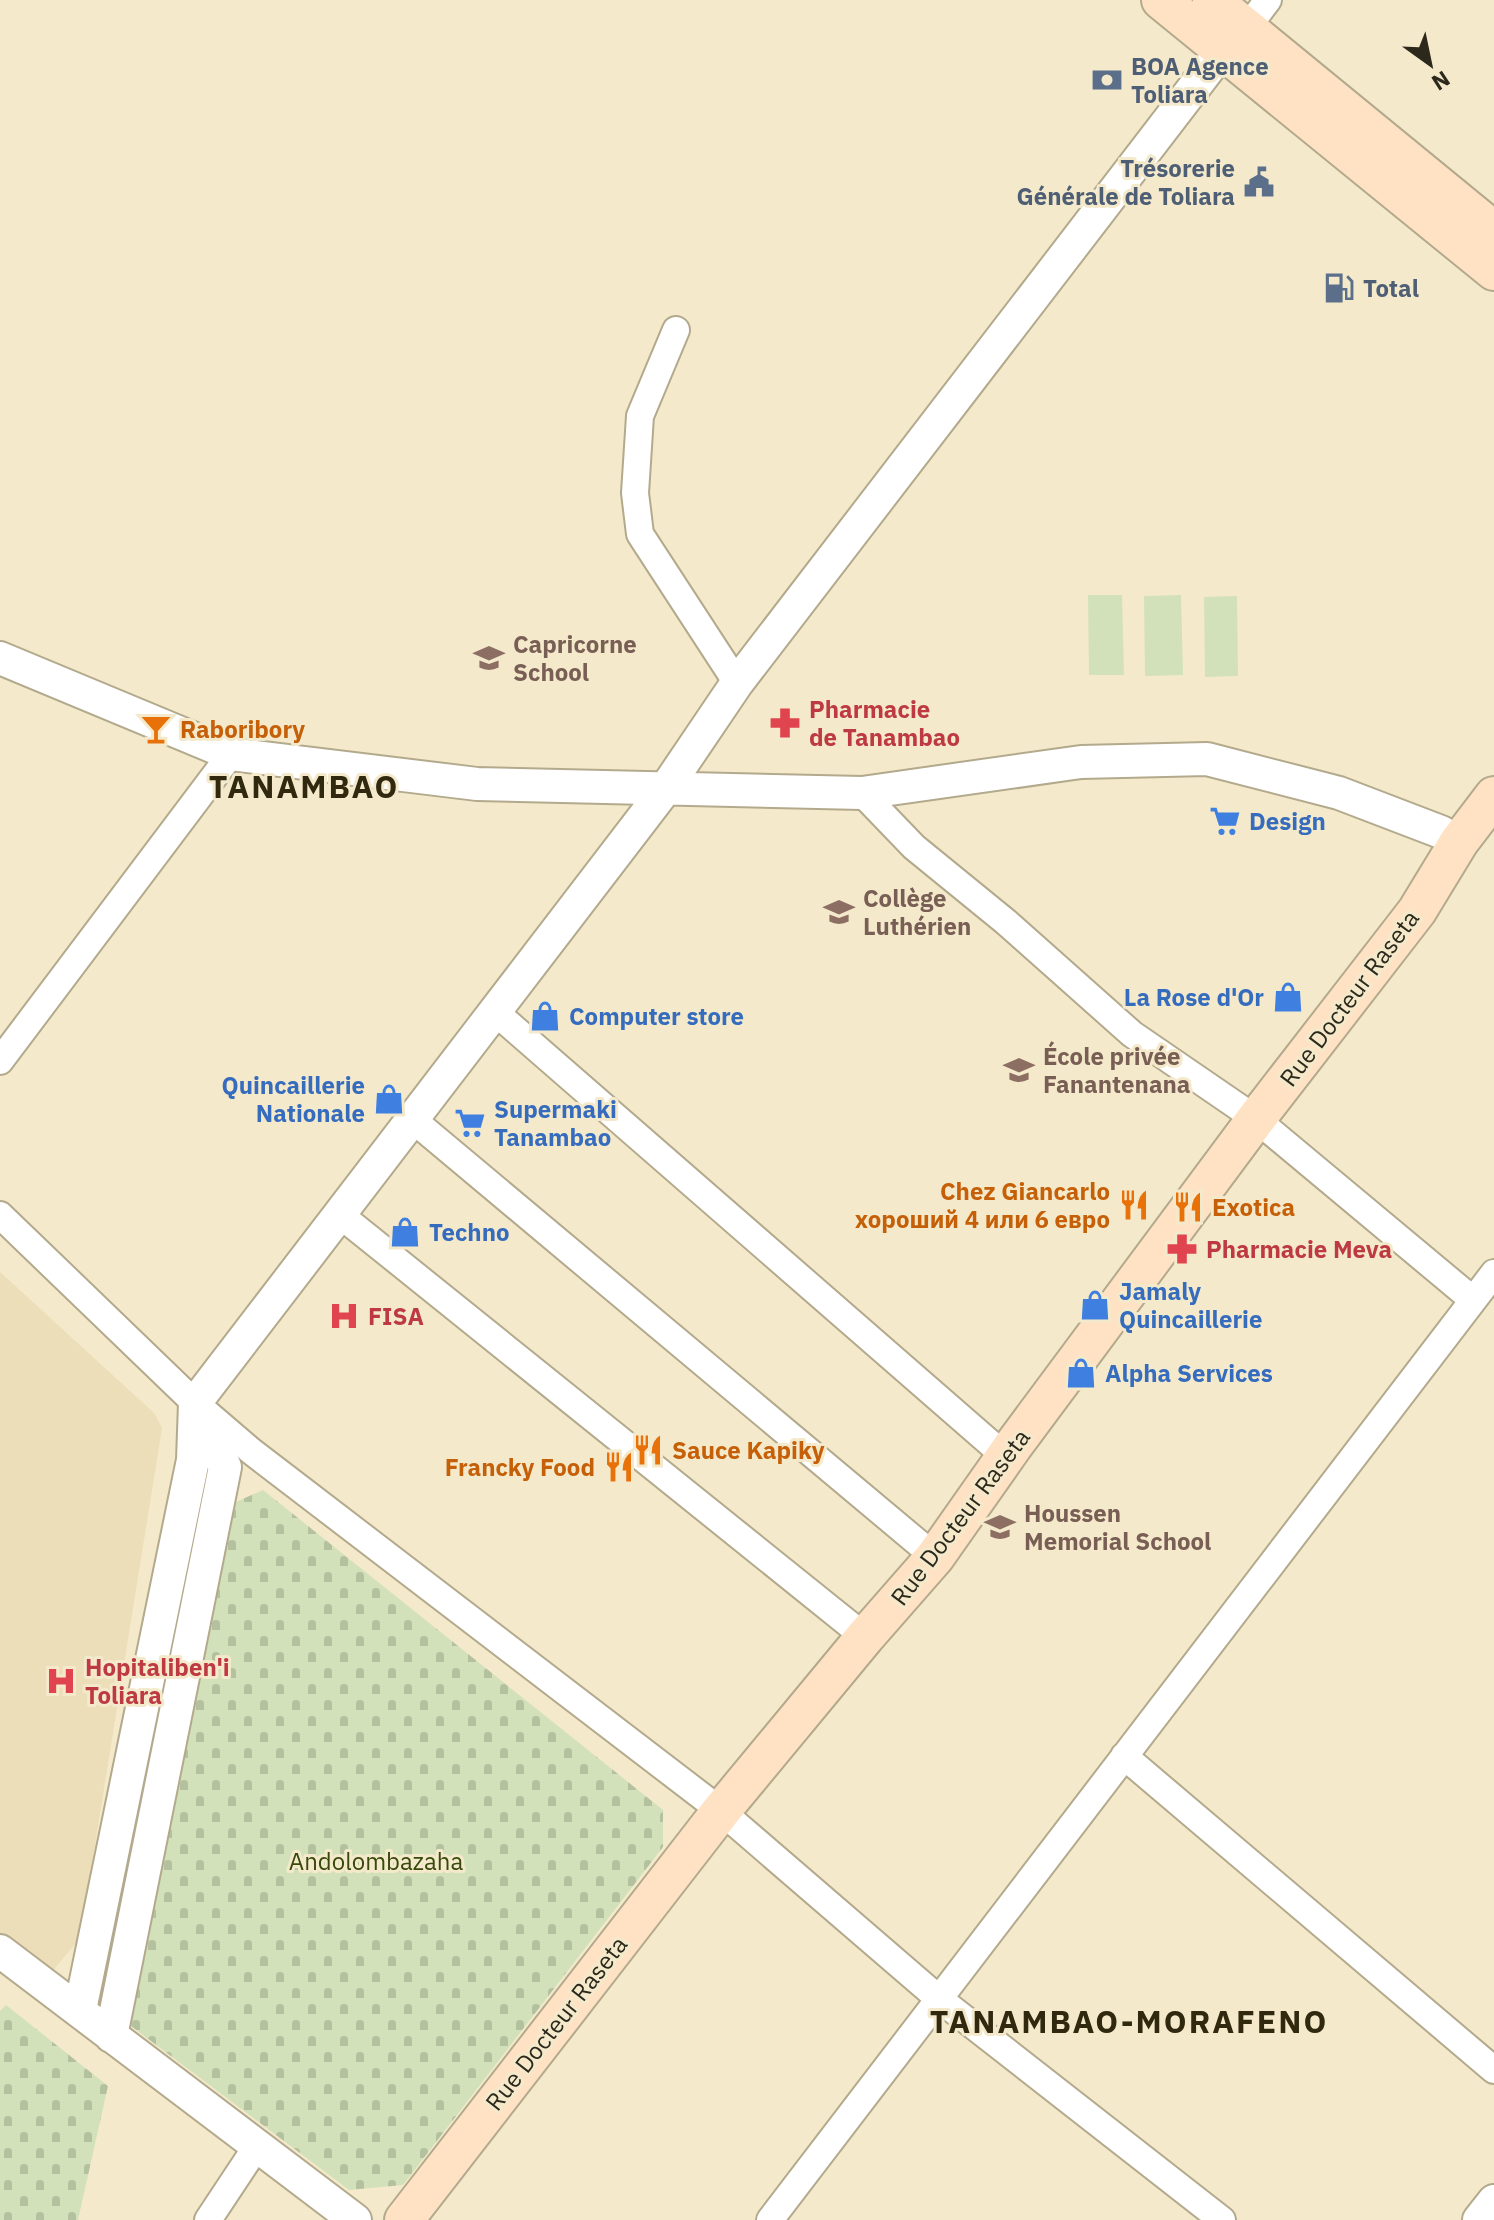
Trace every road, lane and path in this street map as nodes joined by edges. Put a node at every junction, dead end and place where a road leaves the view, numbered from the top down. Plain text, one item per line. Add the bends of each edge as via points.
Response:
1 (1161, 0) edge
2 (1212, 0) edge
3 (1245, 27) edge
4 (1494, 231) edge
5 (1494, 271) edge
6 (676, 330) dead end
7 (0, 658) edge
8 (737, 683) junction
9 (231, 754) junction
10 (666, 788) junction
11 (862, 793) junction
12 (1494, 796) edge
13 (1459, 842) junction
14 (494, 1011) junction
15 (0, 1061) edge
16 (412, 1119) junction
17 (1256, 1119) junction
18 (339, 1214) junction
19 (0, 1215) edge
20 (1494, 1273) edge
21 (1473, 1300) junction
22 (195, 1403) junction
23 (1006, 1457) junction
24 (935, 1557) junction
25 (865, 1637) junction
26 (1124, 1756) junction
27 (721, 1811) junction
28 (0, 1951) edge
29 (938, 1998) junction
30 (80, 2010) junction
31 (111, 2036) junction
32 (1494, 2070) edge
33 (257, 2146) junction
34 (1494, 2201) edge
35 (208, 2220) edge
36 (355, 2220) edge
37 (404, 2220) edge
38 (770, 2220) edge
39 (1222, 2220) edge
40 (1479, 2220) edge

1 - 3 main road
2 - 3 main road
3 - 4 main road
3 - 5 main road
3 - 8 street
6 - 8 street via 640,416 635,493 640,534
7 - 9 street
8 - 10 street
9 - 10 street via 477,784
9 - 15 street
10 - 11 street
10 - 14 street
11 - 13 street via 1081,762 1207,759 1339,793
11 - 17 street via 914,847 1132,1034
12 - 13 main road, Rue Docteur Raseta
13 - 17 main road, Rue Docteur Raseta via 1417,911
14 - 16 street
14 - 23 street
16 - 18 street
16 - 24 street
17 - 21 street
17 - 23 main road, Rue Docteur Raseta
18 - 22 street
18 - 25 street
19 - 22 street
20 - 21 street
21 - 26 street
22 - 27 street
22 - 30 street via 193,1460
22 - 31 street via 225,1467
23 - 24 main road, Rue Docteur Raseta
24 - 25 main road, Rue Docteur Raseta
25 - 27 main road, Rue Docteur Raseta
26 - 29 street
26 - 32 street
27 - 29 street
27 - 37 main road, Rue Docteur Raseta
28 - 30 street
29 - 38 street
29 - 39 street
30 - 31 street
31 - 33 street
33 - 35 street
33 - 36 street
34 - 40 street

